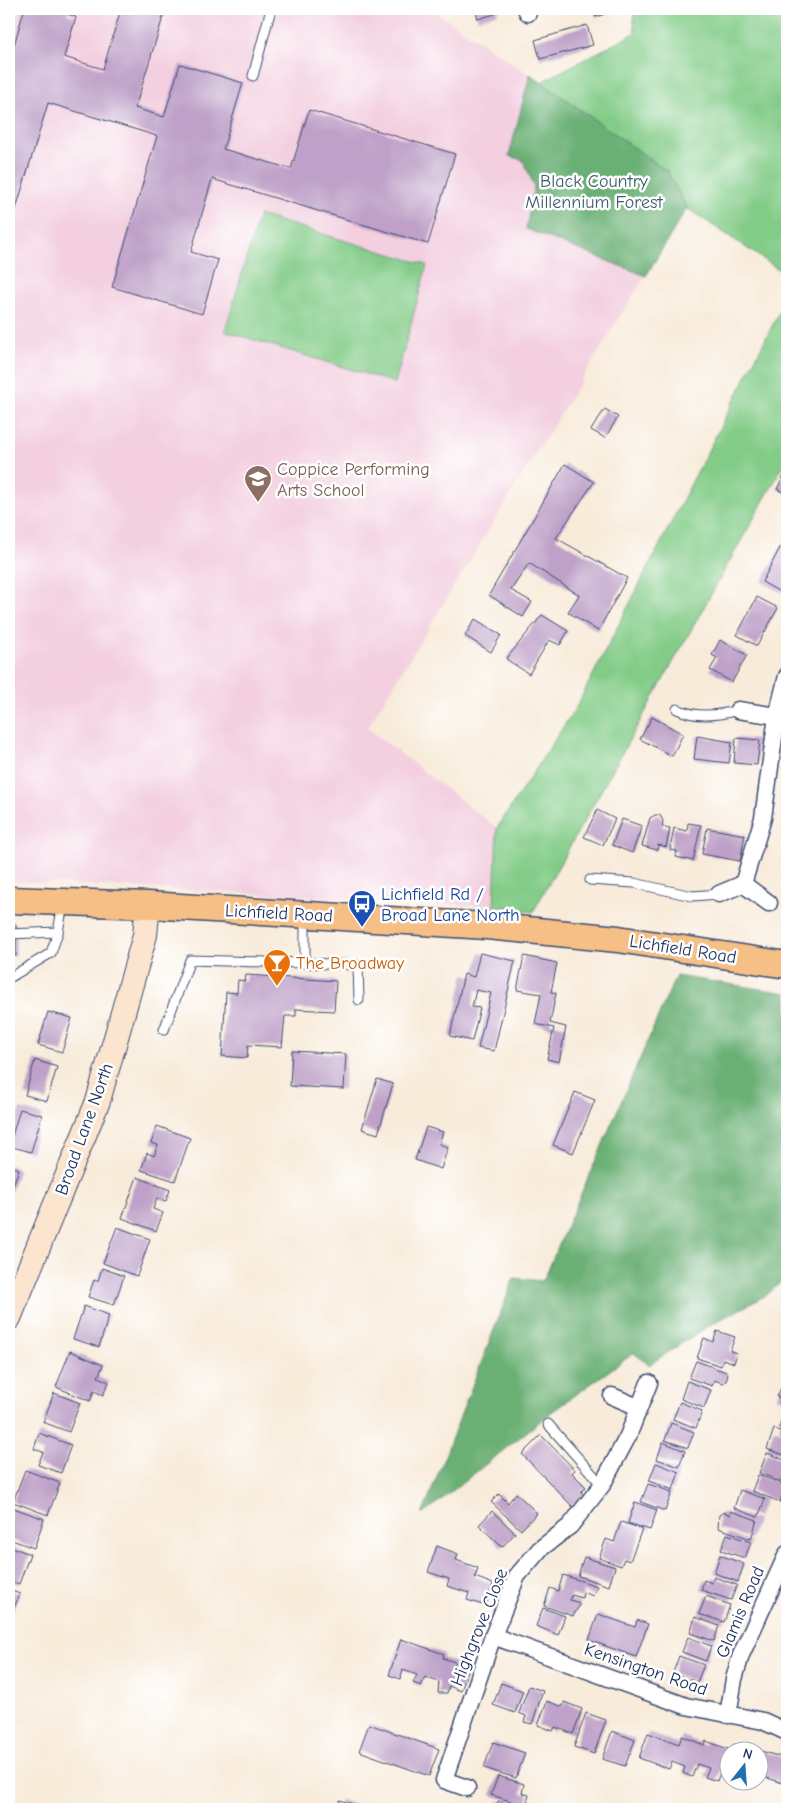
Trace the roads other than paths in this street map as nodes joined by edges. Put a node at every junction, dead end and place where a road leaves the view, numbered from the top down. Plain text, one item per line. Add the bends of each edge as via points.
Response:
1 (271, 9) edge
2 (253, 76) dead end
3 (787, 676) edge
4 (677, 708) dead end
5 (738, 710) joint
6 (777, 716) junction
7 (590, 880) dead end
8 (743, 884) junction
9 (719, 894) joint
10 (9, 900) edge
11 (63, 901) junction
12 (769, 903) dead end
13 (148, 905) junction
14 (305, 914) junction
15 (58, 932) junction
16 (9, 934) edge
17 (305, 963) junction
18 (787, 965) edge
19 (9, 978) edge
20 (359, 1000) dead end
21 (164, 1030) dead end
22 (9, 1318) edge
23 (649, 1382) dead end
24 (612, 1396) dead end
25 (638, 1408) junction
26 (548, 1424) dead end
27 (602, 1485) junction
28 (787, 1554) edge
29 (494, 1636) junction
30 (728, 1716) junction
31 (787, 1732) edge
32 (467, 1788) dead end

1 - 2 lane
3 - 6 street
4 - 5 lane via 688,714 708,715
5 - 6 street
6 - 8 street via 762,818
7 - 9 lane via 634,883 692,896
8 - 9 street
8 - 12 street
10 - 11 main road, Lichfield Road
11 - 13 main road, Lichfield Road
11 - 15 lane
13 - 14 main road, Lichfield Road
13 - 22 street, Broad Lane North via 146,935 98,1101
14 - 17 lane
14 - 18 main road, Lichfield Road via 487,926 618,939
15 - 16 lane
15 - 19 lane via 51,953
17 - 20 lane via 358,965
17 - 21 lane via 190,960
23 - 25 street, Highgrove Close
24 - 25 street
25 - 27 street, Highgrove Close via 628,1436
26 - 27 lane
27 - 29 street, Highgrove Close via 570,1526 540,1549 517,1576
28 - 30 street, Glamis Road via 741,1655
29 - 30 street, Kensington Road via 686,1706
29 - 32 street, Highgrove Close via 444,1780
30 - 31 street, Kensington Road via 762,1721

